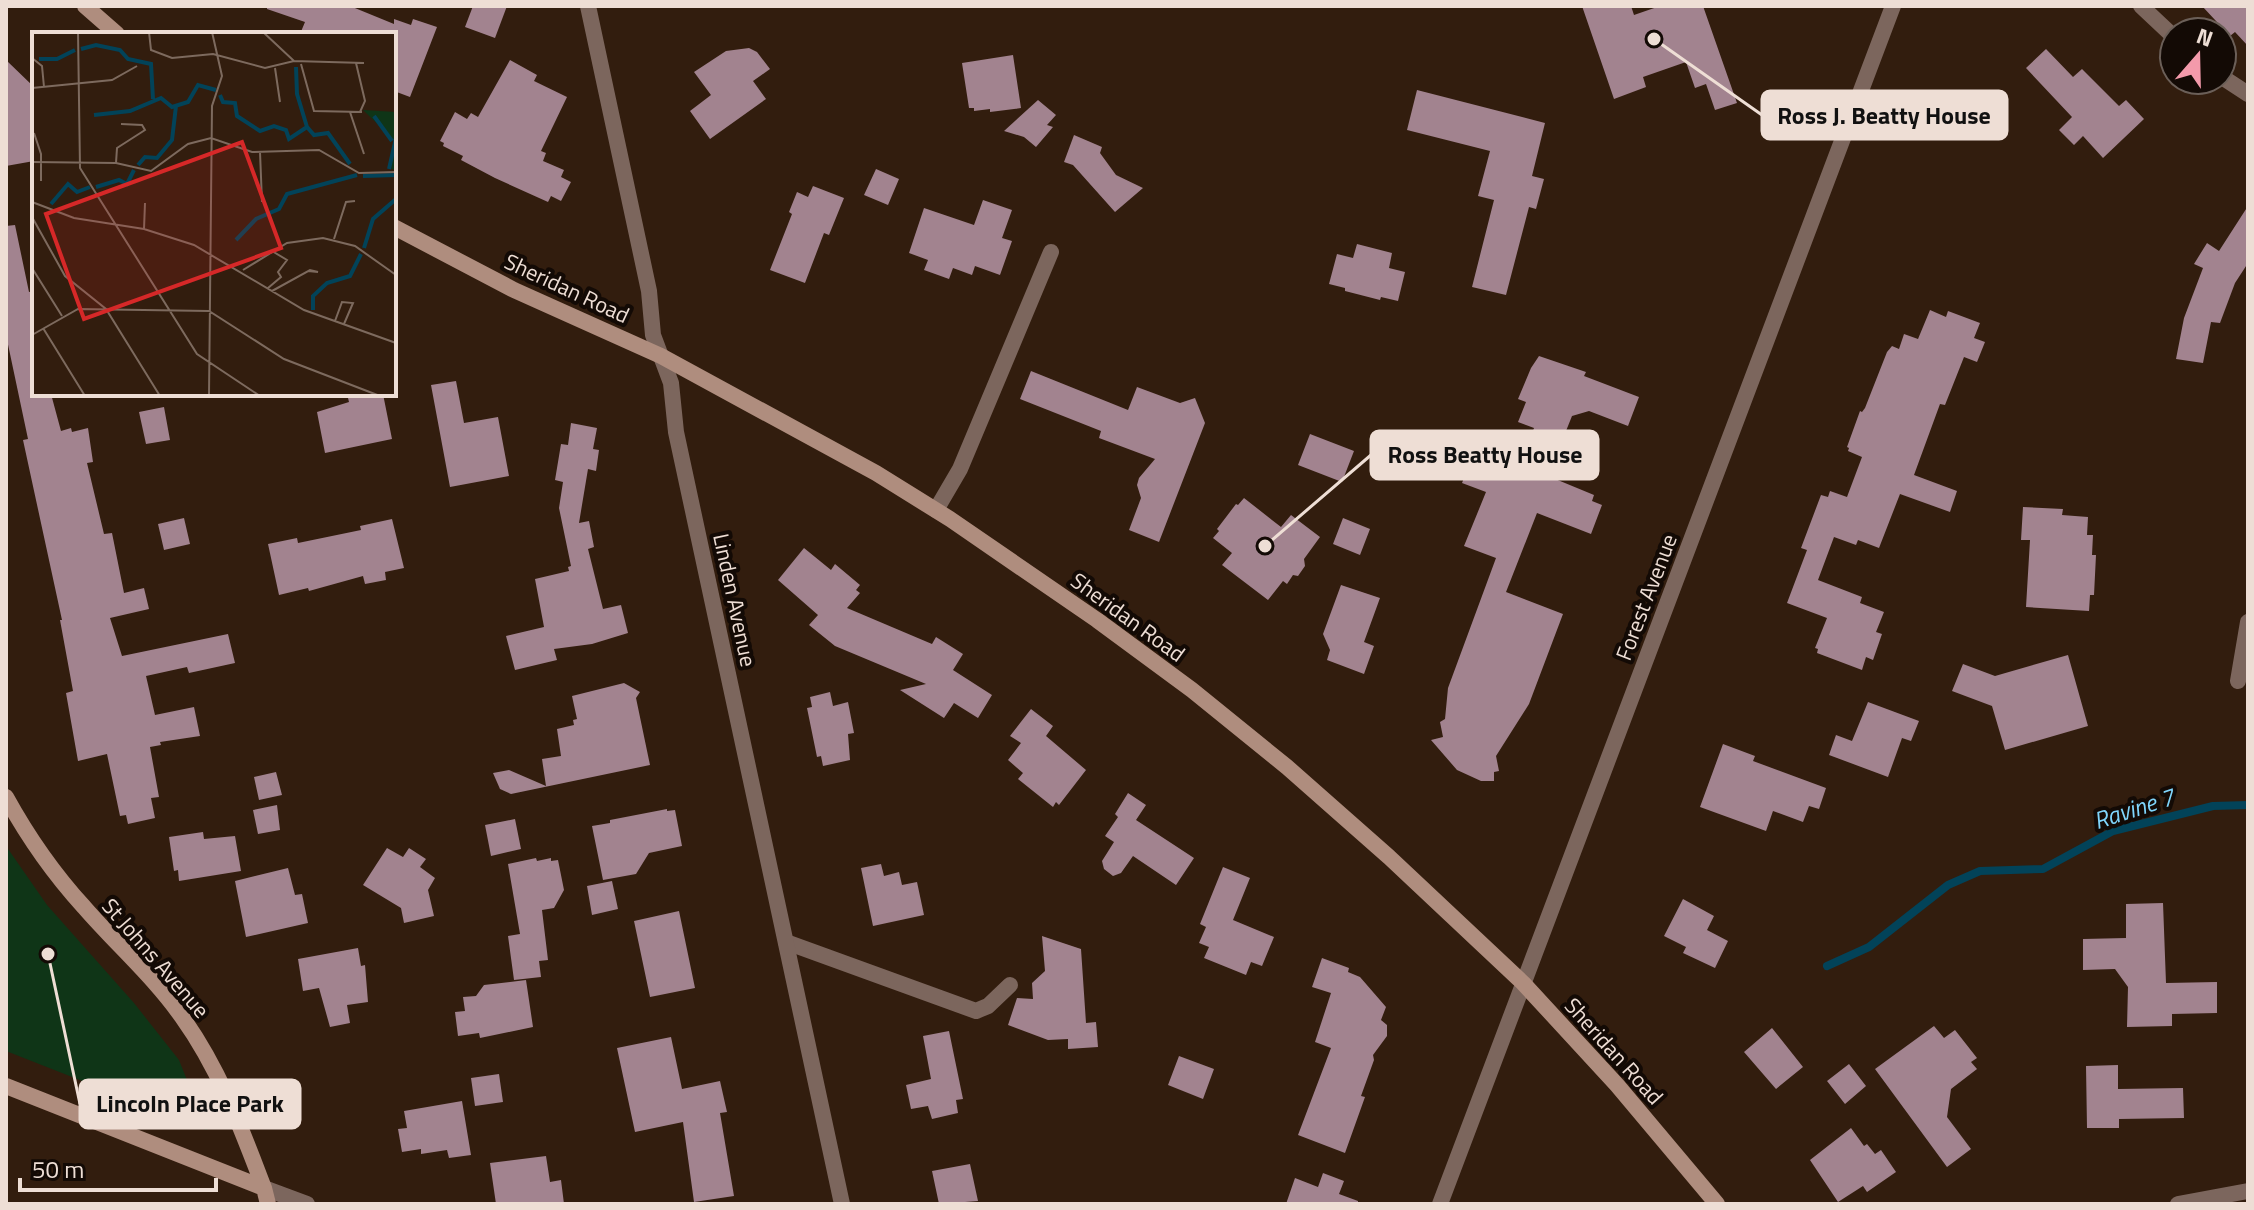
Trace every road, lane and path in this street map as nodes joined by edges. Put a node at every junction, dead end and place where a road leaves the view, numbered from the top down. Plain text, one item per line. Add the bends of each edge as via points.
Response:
1 (85, 6) edge
2 (588, 6) edge
3 (1893, 6) edge
4 (2141, 6) edge
5 (2158, 22) edge
6 (115, 32) edge
7 (396, 228) edge
8 (1051, 252) dead end
9 (661, 356) junction
10 (936, 510) junction
11 (2248, 622) edge
12 (2238, 681) dead end
13 (6, 797) edge
14 (786, 942) junction
15 (1523, 983) junction
16 (1010, 985) dead end
17 (6, 1086) edge
18 (2248, 1191) edge
19 (266, 1196) edge
20 (307, 1204) edge
21 (842, 1204) edge
22 (1440, 1204) edge
23 (1717, 1204) edge
24 (2178, 1204) edge

1 - 6 street
2 - 9 street, Linden Avenue
3 - 15 street, Forest Avenue
4 - 5 street
7 - 9 street, Sheridan Road via 514,290
8 - 10 street via 960,469
9 - 10 street, Sheridan Road
9 - 14 street, Linden Avenue via 671,383 676,432
10 - 15 street, Sheridan Road via 1192,690 1389,857
11 - 12 street
13 - 19 street, St Johns Avenue via 53,871 181,1014 229,1096
14 - 16 street via 976,1011
14 - 21 street, Linden Avenue
15 - 22 street, Forest Avenue
15 - 23 street, Sheridan Road
17 - 19 street
18 - 24 street
19 - 20 street

